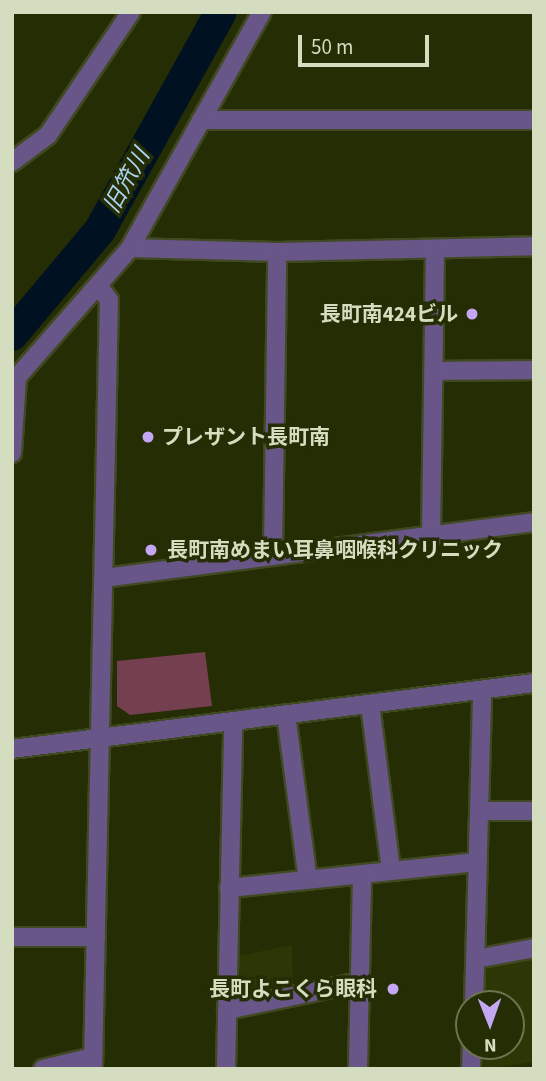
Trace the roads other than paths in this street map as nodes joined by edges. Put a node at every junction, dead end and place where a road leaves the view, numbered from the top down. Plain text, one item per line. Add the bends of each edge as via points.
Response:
1 (131, 12) edge
2 (262, 12) edge
3 (201, 120) junction
4 (534, 120) edge
5 (12, 162) edge
6 (534, 246) edge
7 (130, 248) junction
8 (435, 249) junction
9 (277, 252) junction
10 (100, 288) junction
11 (534, 370) edge
12 (436, 371) junction
13 (15, 381) edge
14 (12, 453) edge
15 (534, 522) edge
16 (431, 536) junction
17 (273, 554) junction
18 (104, 578) junction
19 (534, 683) edge
20 (482, 690) junction
21 (370, 704) junction
22 (286, 714) junction
23 (233, 721) junction
24 (102, 737) junction
25 (12, 749) edge
26 (480, 811) junction
27 (534, 811) edge
28 (478, 862) junction
29 (391, 871) junction
30 (362, 874) junction
31 (309, 880) junction
32 (229, 888) junction
33 (12, 937) edge
34 (96, 937) junction
35 (534, 948) edge
36 (476, 959) junction
37 (360, 982) junction
38 (475, 990) edge
39 (227, 1010) junction
40 (93, 1063) edge
41 (43, 1069) edge
42 (226, 1069) edge
43 (358, 1069) edge

1 - 5 street via 48,135
2 - 3 street
3 - 4 street
3 - 7 street
6 - 8 street
7 - 9 street
7 - 10 street
8 - 9 street
8 - 12 street
9 - 17 street
10 - 13 street
10 - 18 street via 108,300
11 - 12 street
12 - 16 street
13 - 14 street
15 - 16 street
16 - 17 street
17 - 18 street
18 - 24 street
19 - 20 street
20 - 21 street
20 - 26 street
21 - 22 street
21 - 29 street
22 - 23 street
22 - 31 street
23 - 24 street
23 - 32 street
24 - 25 street
24 - 34 street
26 - 27 street
26 - 28 street
28 - 29 street
28 - 36 street
29 - 30 street
30 - 31 street
30 - 37 street
31 - 32 street
32 - 39 street
33 - 34 street
34 - 40 street
35 - 36 street
36 - 38 street
37 - 39 street
37 - 43 street
39 - 42 street
40 - 41 street

